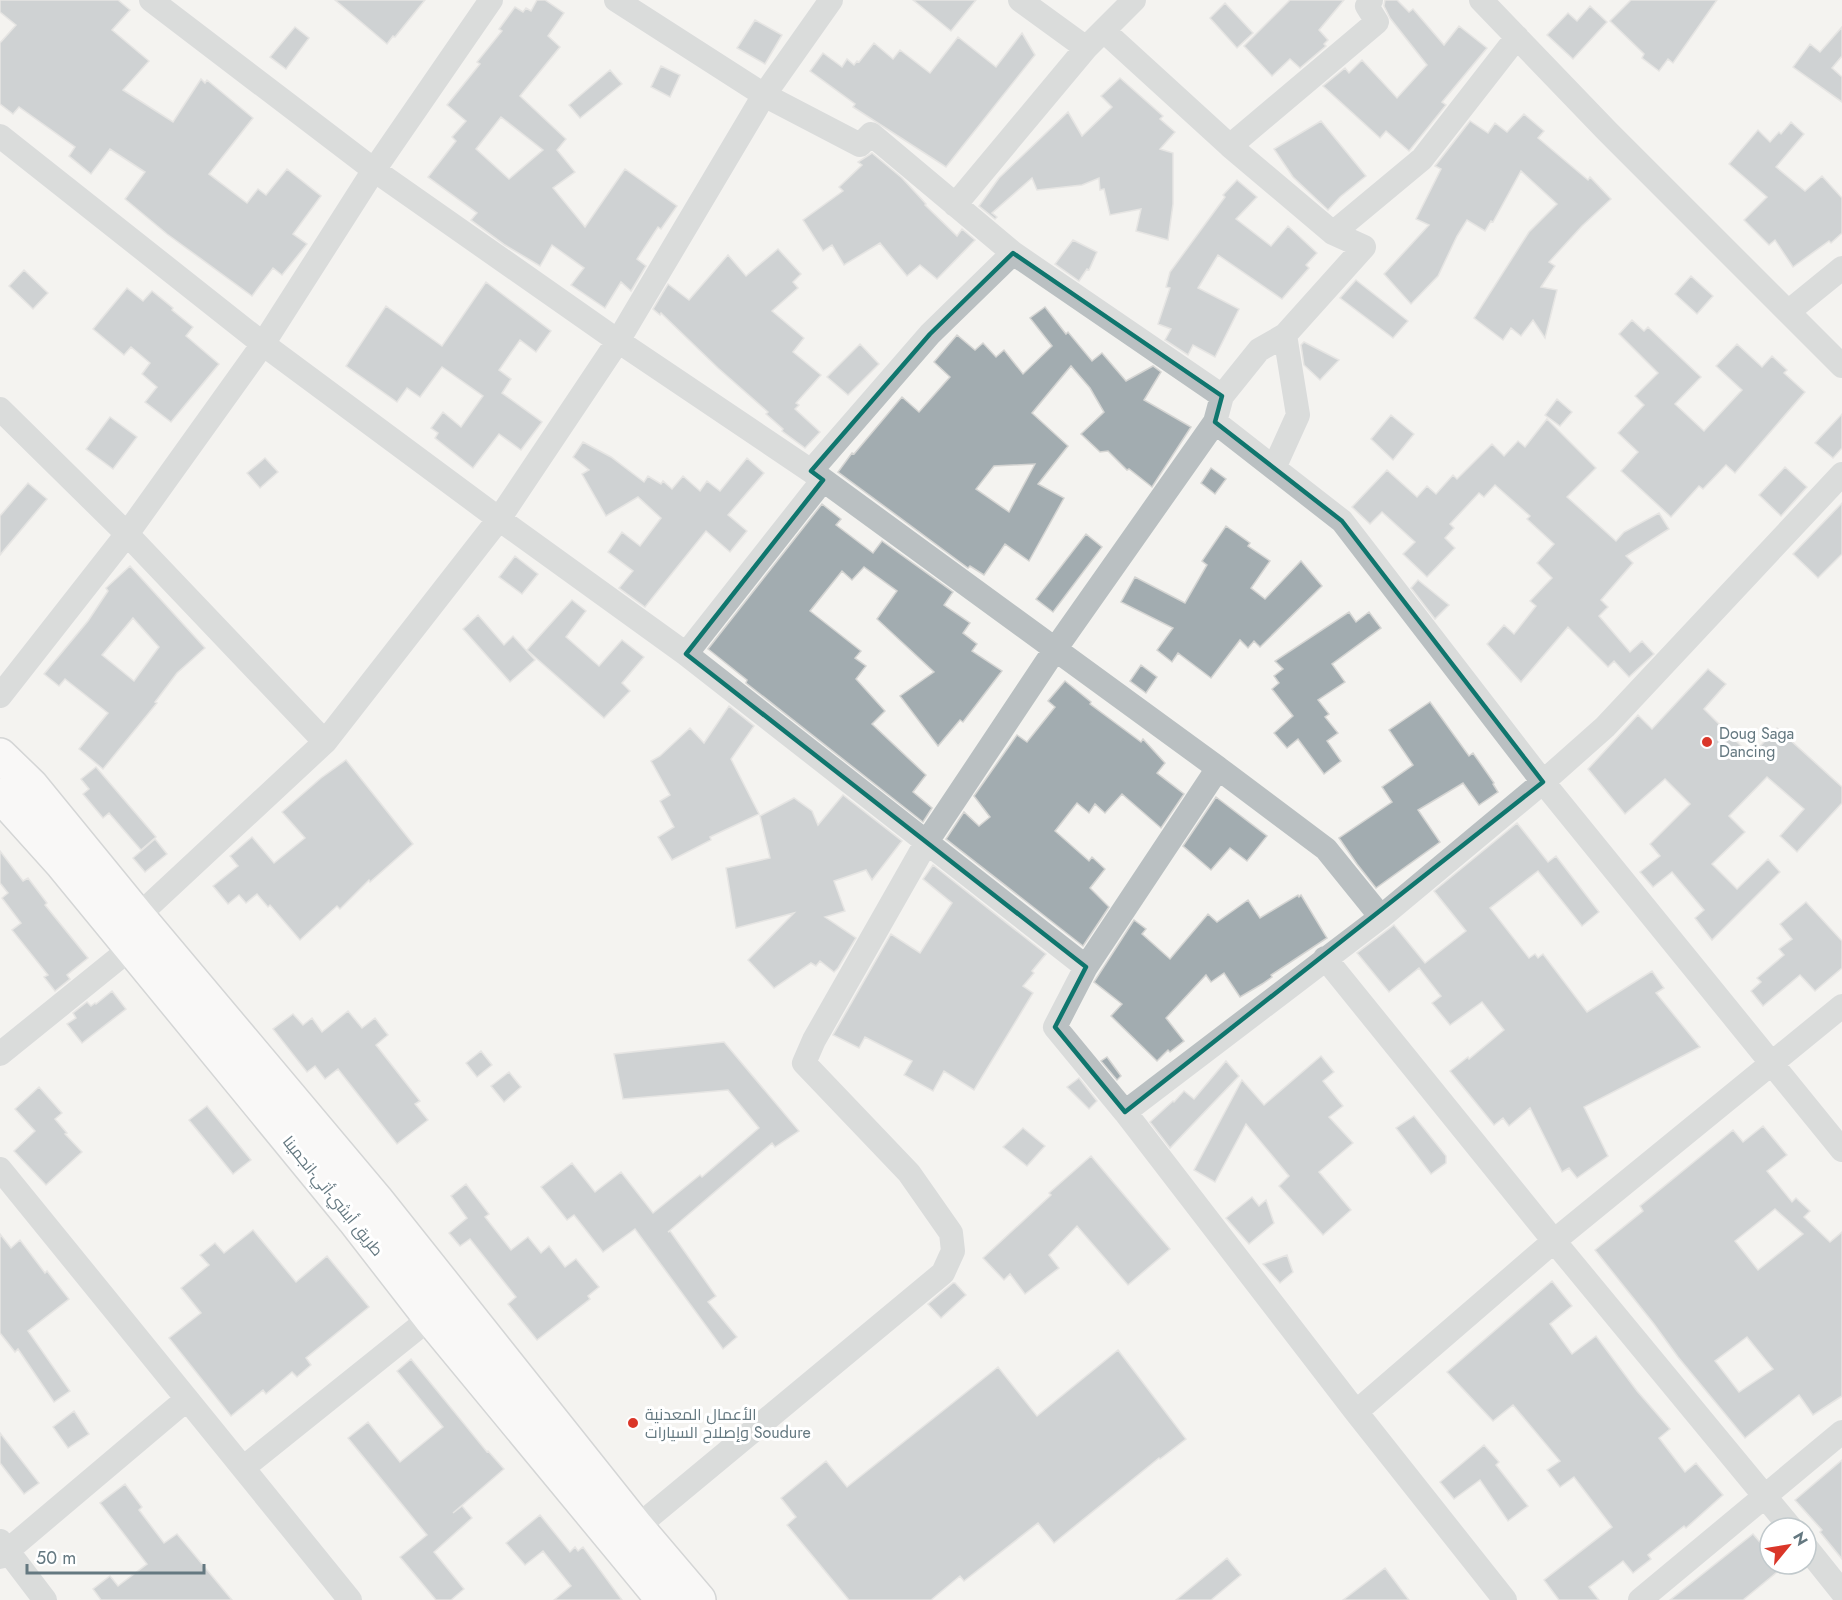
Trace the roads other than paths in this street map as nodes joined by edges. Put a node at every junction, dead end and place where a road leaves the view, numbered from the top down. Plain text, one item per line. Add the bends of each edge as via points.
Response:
1 (150, 0) edge
2 (491, 0) edge
3 (616, 0) edge
4 (831, 0) edge
5 (1020, 0) edge
6 (1134, 0) edge
7 (1371, 0) edge
8 (1481, 0) edge
9 (1104, 31) junction
10 (1517, 37) junction
11 (1086, 48) junction
12 (764, 95) junction
13 (0, 136) edge
14 (1230, 146) junction
15 (374, 170) junction
16 (955, 205) junction
17 (1333, 233) junction
18 (1013, 253) junction
19 (1842, 268) edge
20 (1788, 312) junction
21 (1285, 335) junction
22 (618, 341) junction
23 (263, 344) junction
24 (1842, 366) edge
25 (1222, 396) junction
26 (0, 409) edge
27 (1215, 422) junction
28 (1274, 468) junction
29 (1842, 474) edge
30 (817, 475) junction
31 (499, 519) junction
32 (127, 534) junction
33 (1056, 648) junction
34 (686, 654) junction
35 (0, 696) edge
36 (325, 742) junction
37 (0, 755) edge
38 (1218, 768) junction
39 (1543, 782) junction
40 (0, 795) edge
41 (926, 843) junction
42 (138, 916) junction
43 (1381, 916) junction
44 (131, 948) junction
45 (1325, 958) junction
46 (1086, 967) junction
47 (1842, 1006) edge
48 (0, 1054) edge
49 (1772, 1063) junction
50 (1125, 1112) junction
51 (1842, 1150) edge
52 (0, 1169) edge
53 (365, 1210) junction
54 (1554, 1241) junction
55 (430, 1318) junction
56 (187, 1399) junction
57 (1356, 1413) junction
58 (1842, 1432) edge
59 (243, 1468) junction
60 (1764, 1495) junction
61 (1781, 1516) edge
62 (637, 1527) junction
63 (3, 1550) edge
64 (1818, 1562) edge
65 (1842, 1592) edge
66 (45, 1600) edge
67 (350, 1600) edge
68 (663, 1600) edge
69 (699, 1600) edge
70 (1505, 1600) edge
71 (1640, 1600) edge

1 - 15 street
2 - 15 street
3 - 12 street
4 - 12 street
5 - 11 street
6 - 9 street
7 - 14 street via 1367,6 1377,22
8 - 10 street
9 - 11 street
9 - 14 street
10 - 17 street via 1422,159
10 - 20 street
11 - 16 street
12 - 16 street via 860,145 871,134
12 - 22 street
13 - 23 street
14 - 17 street
15 - 22 street
15 - 23 street
16 - 18 street
17 - 21 street via 1364,247
18 - 25 street
18 - 30 street via 930,334
19 - 20 street
20 - 24 street
21 - 25 street via 1259,350
21 - 28 street via 1298,415
22 - 30 street
22 - 31 street
23 - 31 street
23 - 32 street
25 - 27 street
26 - 32 street
27 - 28 street
27 - 33 street
28 - 39 street via 1342,521
29 - 39 street via 1605,727
30 - 33 street
30 - 34 street
31 - 34 street
31 - 36 street
32 - 35 street
32 - 36 street
33 - 38 street
33 - 41 street
34 - 41 street
36 - 42 street
37 - 42 highway via 31,785
38 - 43 street via 1326,849
38 - 46 street
39 - 43 street
39 - 49 street
40 - 44 highway, طريق أبشي-أتي-انجمينا
41 - 46 street
41 - 62 street via 804,1063 909,1173 951,1233 953,1251 943,1273
42 - 53 highway
43 - 45 street
44 - 48 street
44 - 53 highway, طريق أبشي-أتي-انجمينا
45 - 50 street
45 - 54 street
46 - 50 street via 1055,1027
47 - 49 street
49 - 51 street
49 - 54 street
50 - 57 street
52 - 56 street
53 - 55 highway, طريق أبشي-أتي-انجمينا
53 - 62 highway
54 - 57 street
54 - 60 street
55 - 59 street
55 - 68 highway, طريق أبشي-أتي-انجمينا
56 - 59 street
56 - 63 street
57 - 70 street
58 - 60 street
59 - 67 street
60 - 61 street
60 - 71 street
62 - 69 highway
63 - 66 street
64 - 65 street

